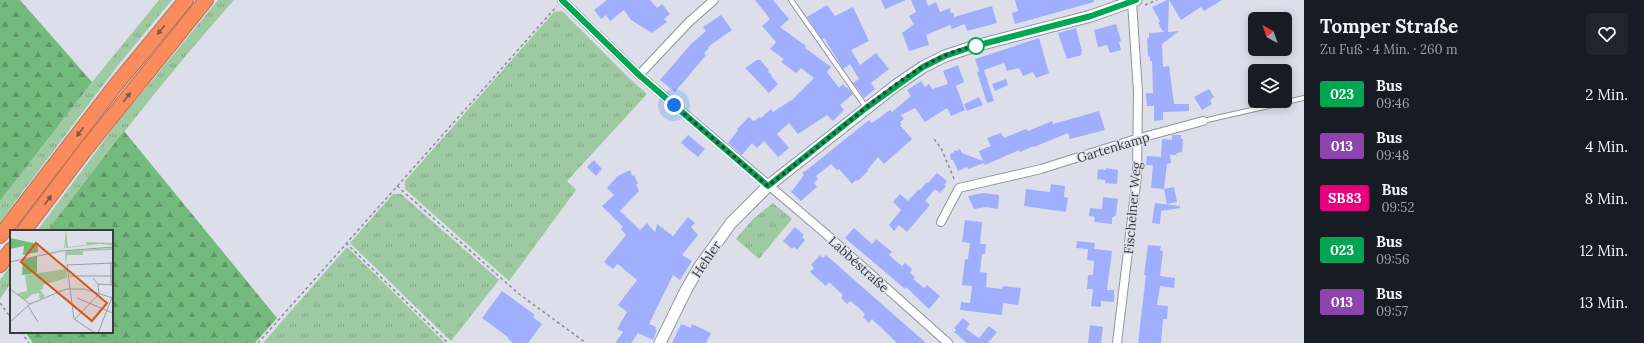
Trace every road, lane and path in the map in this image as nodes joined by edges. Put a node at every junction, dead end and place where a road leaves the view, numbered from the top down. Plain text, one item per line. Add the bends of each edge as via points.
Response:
1 (186, 0) edge
2 (206, 0) edge
3 (562, 0) edge
4 (714, 0) edge
5 (791, 0) edge
6 (1157, 0) edge
7 (1133, 3) edge
8 (639, 75) junction
9 (1304, 98) edge
10 (866, 108) junction
11 (1203, 122) joint
12 (934, 139) dead end
13 (1136, 139) junction
14 (397, 186) junction
15 (768, 186) junction
16 (959, 188) junction
17 (941, 222) dead end
18 (25, 230) edge
19 (0, 236) edge
20 (346, 243) junction
21 (10, 251) edge
22 (0, 265) edge
23 (0, 303) edge
24 (10, 317) edge
25 (22, 333) edge
26 (29, 343) edge
27 (258, 343) edge
28 (448, 343) edge
29 (586, 343) edge
30 (660, 343) edge
31 (948, 343) edge
32 (1117, 343) edge

1 -> 19 highway via 115,86
18 -> 2 highway
3 - 8 street, Labbéstraße
3 - 14 path
4 - 8 street via 689,22
5 - 10 lane
6 - 7 path
7 - 10 main road, Hehler via 945,56 923,67
7 - 13 street, Fischelner Weg via 1138,92
8 - 15 street, Labbéstraße
9 - 11 lane, Gartenkamp
10 - 15 main road, Hehler
11 - 13 street, Gartenkamp
12 - 16 path via 941,148
13 - 16 street, Gartenkamp via 1041,168
13 - 32 street, Fischelner Weg via 1137,176
14 - 20 path
14 - 29 path via 520,294
15 - 30 main road, Hehler via 731,223 700,266
15 - 31 street, Labbéstraße
16 - 17 street
20 - 27 path
20 - 28 path
21 - 22 highway
23 - 24 path
25 - 26 path

